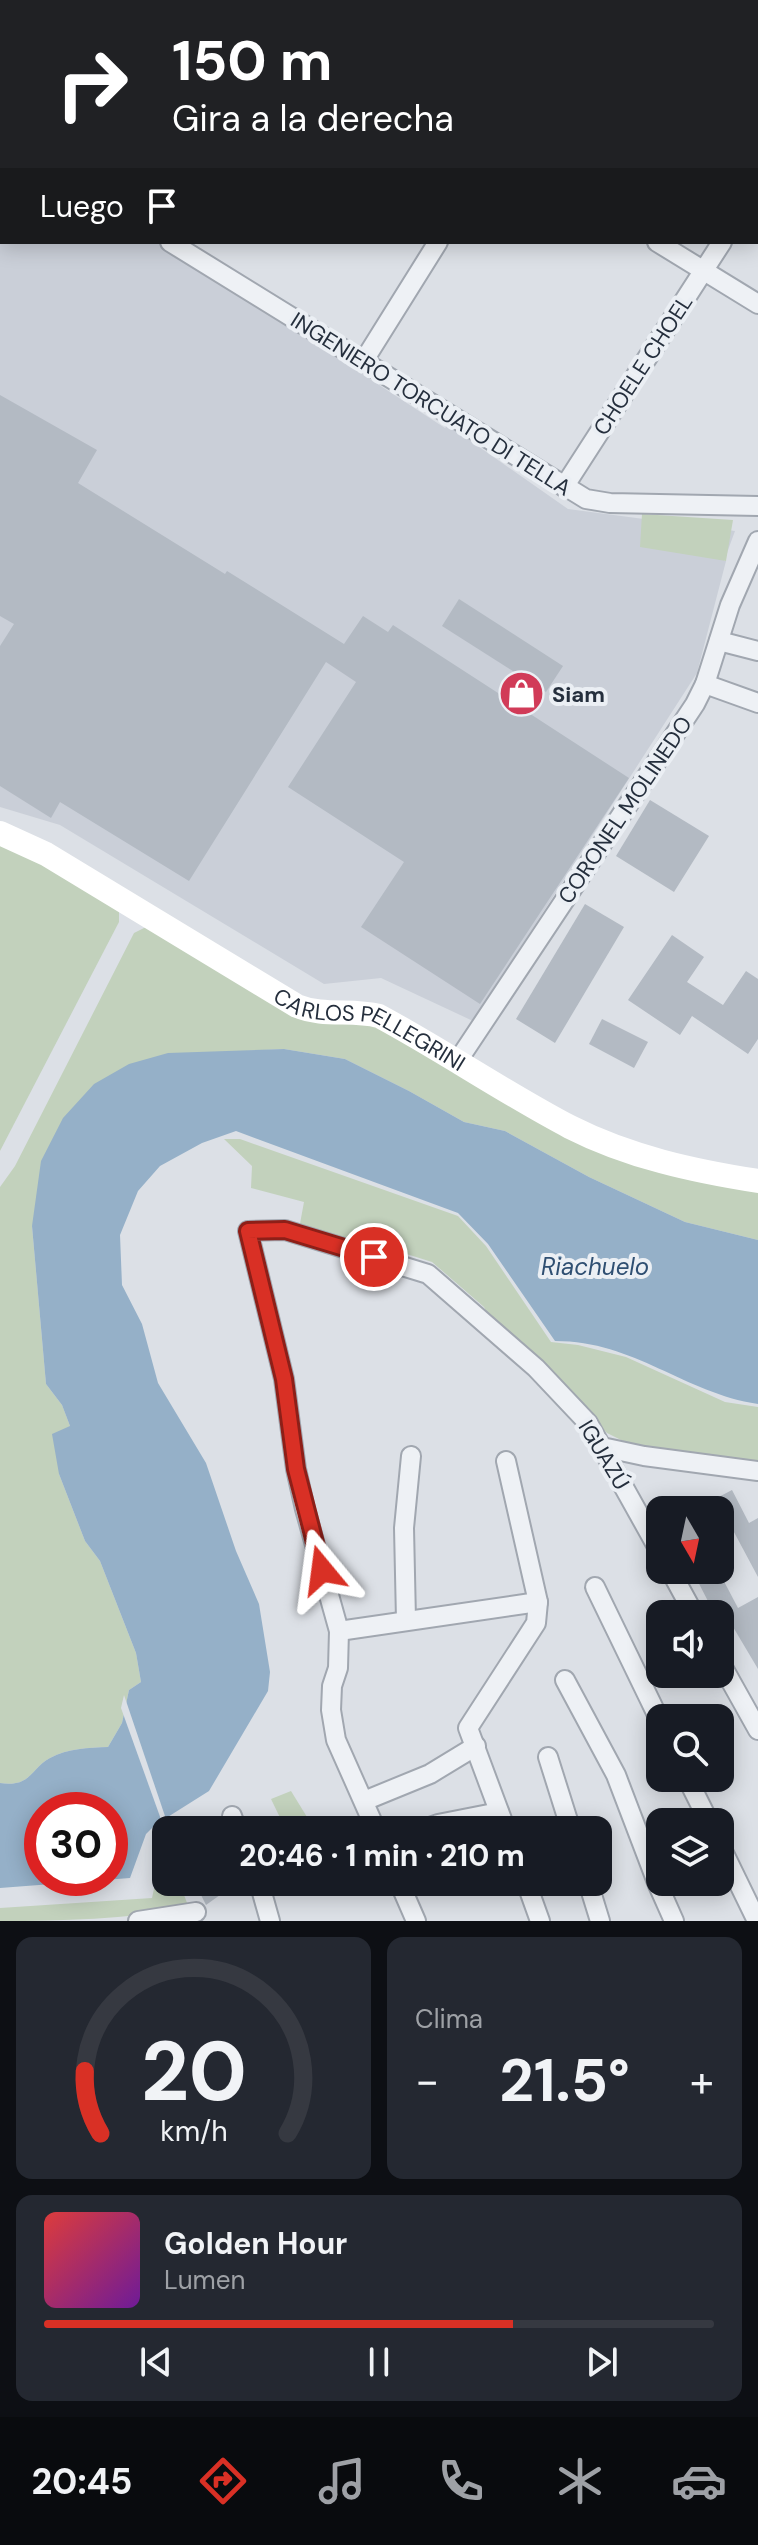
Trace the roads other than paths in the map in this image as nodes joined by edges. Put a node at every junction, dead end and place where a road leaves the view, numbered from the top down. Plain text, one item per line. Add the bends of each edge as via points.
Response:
1 (173, 244) edge
2 (437, 244) edge
3 (660, 244) edge
4 (721, 244) edge
5 (703, 271) junction
6 (758, 304) edge
7 (363, 362) junction
8 (564, 487) junction
9 (758, 506) edge
10 (758, 541) edge
11 (719, 641) junction
12 (758, 651) edge
13 (705, 684) junction
14 (758, 703) edge
15 (0, 833) edge
16 (457, 1062) junction
17 (758, 1181) edge
18 (602, 1447) junction
19 (411, 1456) dead end
20 (506, 1461) dead end
21 (756, 1475) edge
22 (646, 1527) edge
23 (595, 1587) dead end
24 (538, 1602) junction
25 (406, 1620) junction
26 (339, 1631) junction
27 (565, 1680) dead end
28 (734, 1687) edge
29 (652, 1704) edge
30 (758, 1730) edge
31 (476, 1746) junction
32 (548, 1757) dead end
33 (364, 1801) junction
34 (499, 1812) junction
35 (370, 1816) edge
36 (479, 1816) edge
37 (501, 1816) edge
38 (567, 1816) edge
39 (734, 1874) edge
40 (263, 1896) edge
41 (405, 1896) edge
42 (531, 1896) edge
43 (592, 1896) edge
44 (196, 1912) dead end
45 (138, 1921) edge
46 (270, 1921) edge
47 (416, 1921) edge
48 (540, 1921) edge
49 (600, 1921) edge
50 (674, 1921) edge
51 (757, 1921) edge

1 - 7 street, INGENIERO TORCUATO DI TELLA
2 - 7 street
3 - 5 street
4 - 5 street, CHOELE CHOEL
5 - 6 street
5 - 8 street, CHOELE CHOEL
7 - 8 street, INGENIERO TORCUATO DI TELLA
8 - 9 street, INGENIERO TORCUATO DI TELLA via 597,502
10 - 11 street, CORONEL MOLINEDO
11 - 12 street
11 - 13 street, CORONEL MOLINEDO
13 - 14 street
13 - 16 street, CORONEL MOLINEDO
15 - 16 street, CARLOS PELLEGRINI via 46,854 297,1006 311,1012 379,1016
16 - 17 street, CARLOS PELLEGRINI via 572,1128 634,1153 695,1171
18 - 21 street
18 - 22 street, IGUAZÚ
18 - 26 street, IGUAZÚ via 588,1423 536,1368 428,1274 285,1230 248,1231 284,1379 305,1509
19 - 25 street via 404,1528
20 - 24 street
23 - 29 street
24 - 25 street
24 - 31 street via 536,1623 468,1728
25 - 26 street
26 - 33 street via 331,1710 336,1740
27 - 50 street via 616,1775
28 - 30 street
31 - 33 street via 430,1774
31 - 34 street
32 - 38 street
33 - 35 street
34 - 36 street
34 - 37 street
39 - 51 street
40 - 46 street
41 - 47 street
42 - 48 street
43 - 49 street
44 - 45 street

